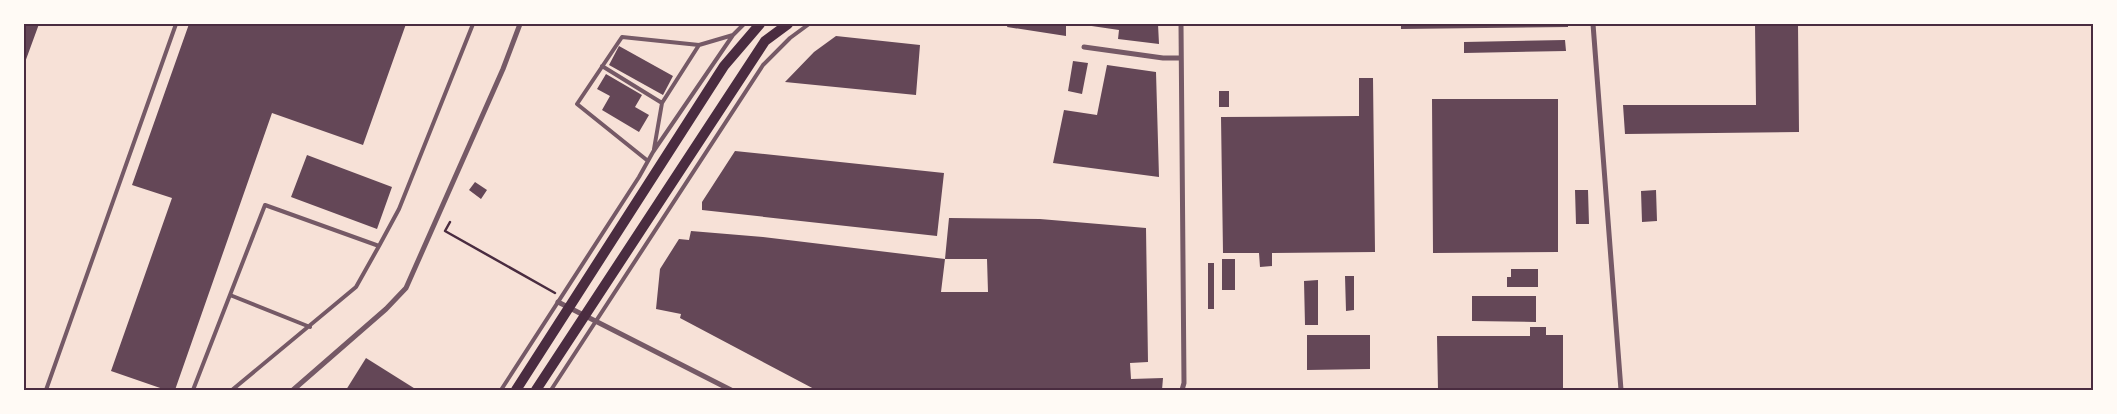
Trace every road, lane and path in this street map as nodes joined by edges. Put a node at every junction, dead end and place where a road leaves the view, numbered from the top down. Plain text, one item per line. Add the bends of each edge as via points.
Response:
1 (176, 24) edge
2 (473, 24) edge
3 (520, 24) edge
4 (744, 24) edge
5 (760, 24) edge
6 (788, 24) edge
7 (809, 24) edge
8 (1181, 24) edge
9 (1593, 24) edge
10 (733, 35) junction
11 (699, 45) junction
12 (1084, 47) dead end
13 (1182, 58) junction
14 (602, 66) junction
15 (662, 103) junction
16 (653, 152) junction
17 (648, 161) junction
18 (450, 222) dead end
19 (379, 246) junction
20 (230, 295) junction
21 (560, 299) junction
22 (570, 308) junction
23 (584, 316) junction
24 (595, 321) junction
25 (310, 326) junction
26 (1184, 383) junction
27 (46, 390) edge
28 (194, 390) edge
29 (232, 390) edge
30 (292, 390) edge
31 (501, 390) edge
32 (516, 390) edge
33 (536, 390) edge
34 (551, 390) edge
35 (732, 390) edge
36 (1182, 390) edge
37 (1187, 390) edge
38 (1621, 390) edge

1 - 27 lane
2 - 19 lane via 399,209
3 - 30 street via 406,288 386,310
4 - 10 lane
5 - 22 main road via 724,66
6 - 23 main road via 765,41
7 - 24 lane via 763,65
8 - 13 street
9 - 38 street
10 - 11 lane
10 - 16 lane
11 - 14 lane via 622,37
11 - 15 lane
12 - 13 street
13 - 26 street
14 - 15 lane
14 - 17 lane via 577,104
15 - 16 lane
16 - 17 lane
17 - 21 lane
18 - 21 path via 445,231
19 - 20 lane via 265,205
19 - 25 lane via 356,287
20 - 25 lane
20 - 28 lane
21 - 22 street
21 - 31 lane
22 - 23 street
22 - 32 main road
23 - 24 street
23 - 33 main road
24 - 34 lane
24 - 35 street
25 - 29 lane
26 - 36 street
26 - 37 street

